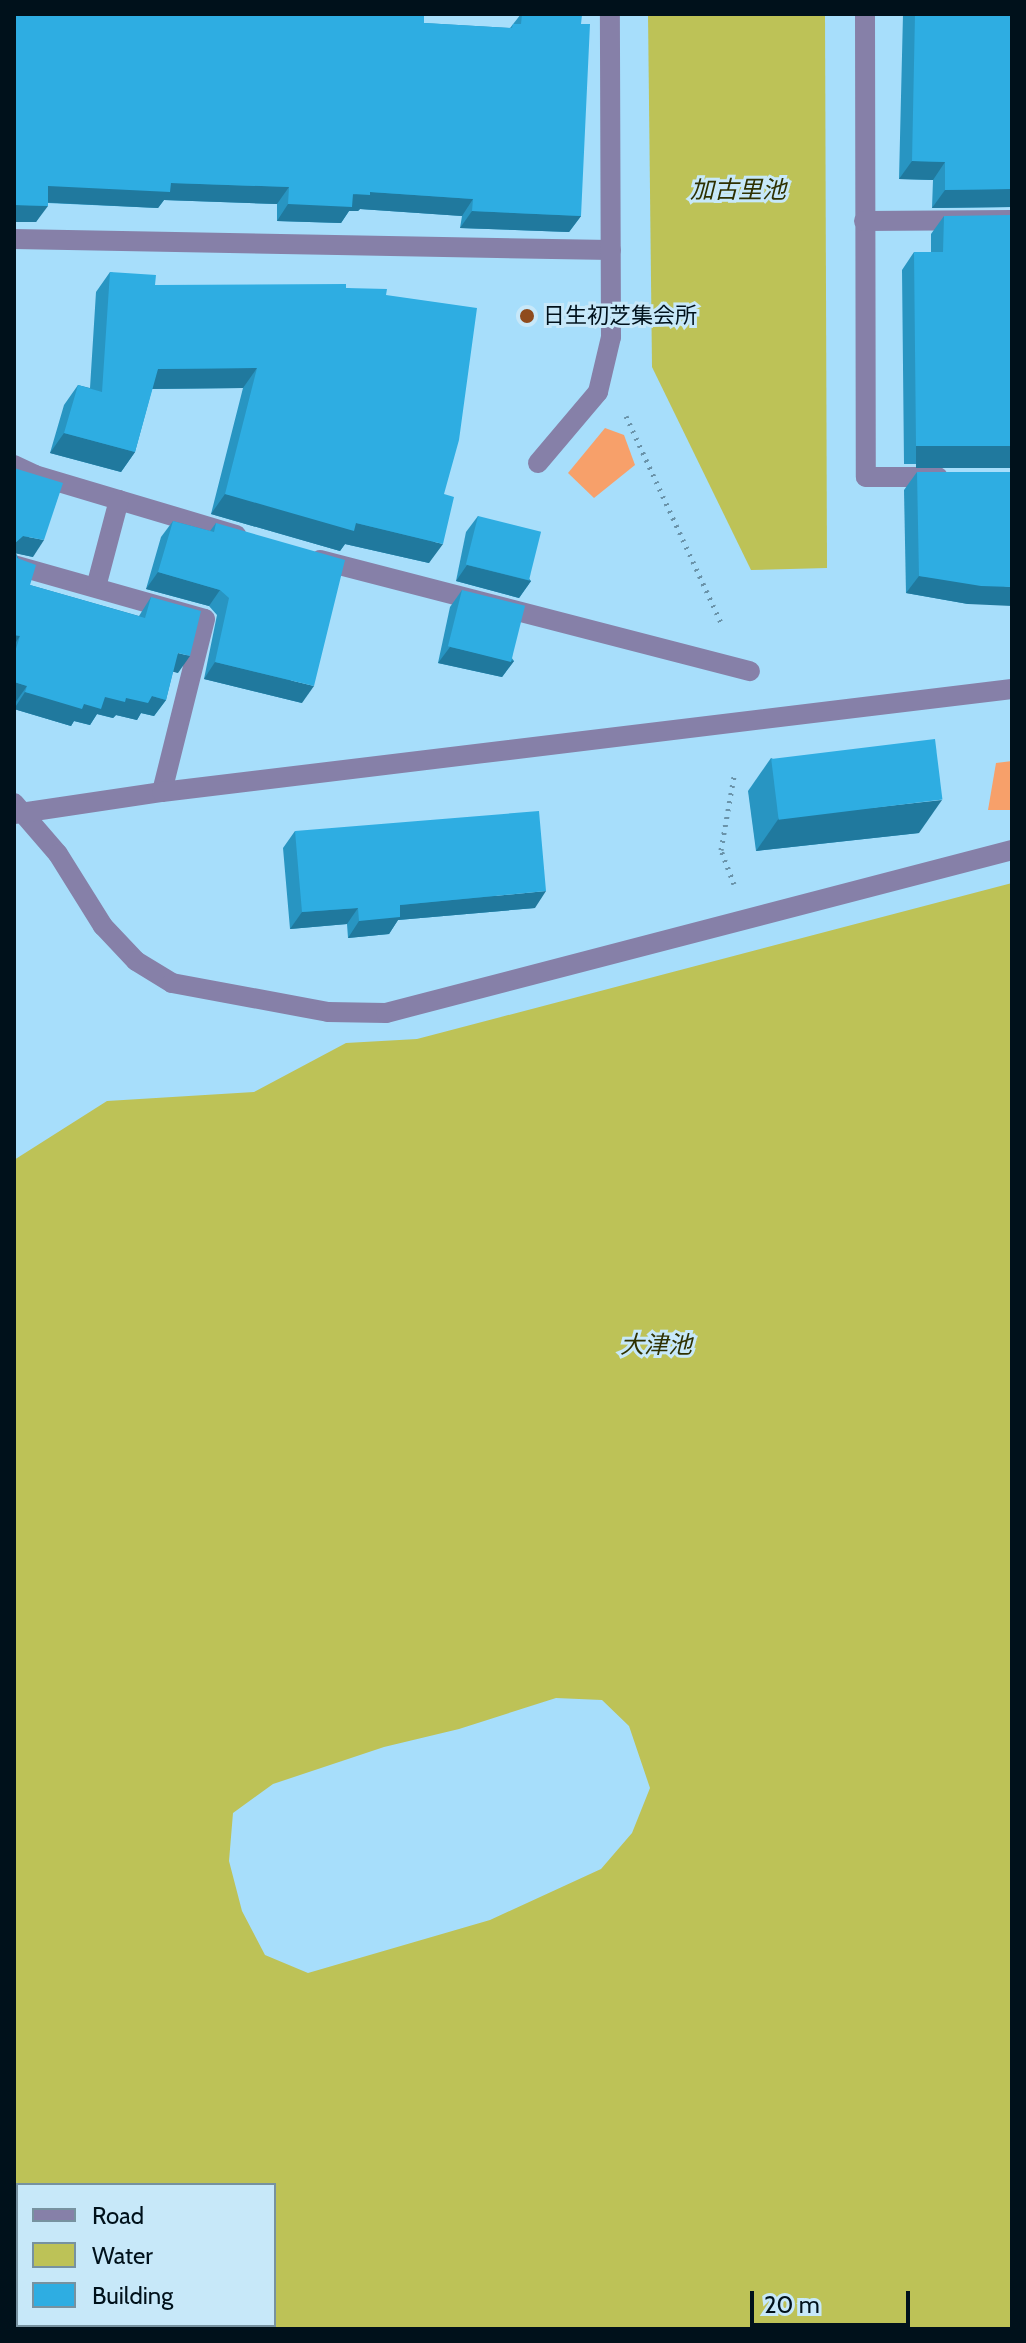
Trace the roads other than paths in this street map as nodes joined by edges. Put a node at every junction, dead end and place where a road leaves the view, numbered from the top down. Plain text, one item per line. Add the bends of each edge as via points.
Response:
1 (610, 14) edge
2 (865, 14) edge
3 (1012, 220) edge
4 (864, 221) junction
5 (14, 239) edge
6 (611, 250) junction
7 (538, 463) dead end
8 (14, 465) edge
9 (954, 477) edge
10 (119, 500) junction
11 (251, 540) edge
12 (295, 553) edge
13 (14, 565) edge
14 (96, 587) junction
15 (750, 671) road end
16 (1012, 689) edge
17 (162, 792) junction
18 (17, 810) edge
19 (1012, 850) edge

1 - 6 street
2 - 4 street
3 - 4 street
4 - 9 street via 866,477
5 - 6 street
6 - 7 street via 611,337 598,392
8 - 10 street
10 - 11 street
10 - 14 street
12 - 15 street
13 - 14 street
14 - 17 street via 205,619
16 - 17 street
17 - 18 street
18 - 19 street via 58,854 103,926 136,961 172,983 328,1012 386,1013

